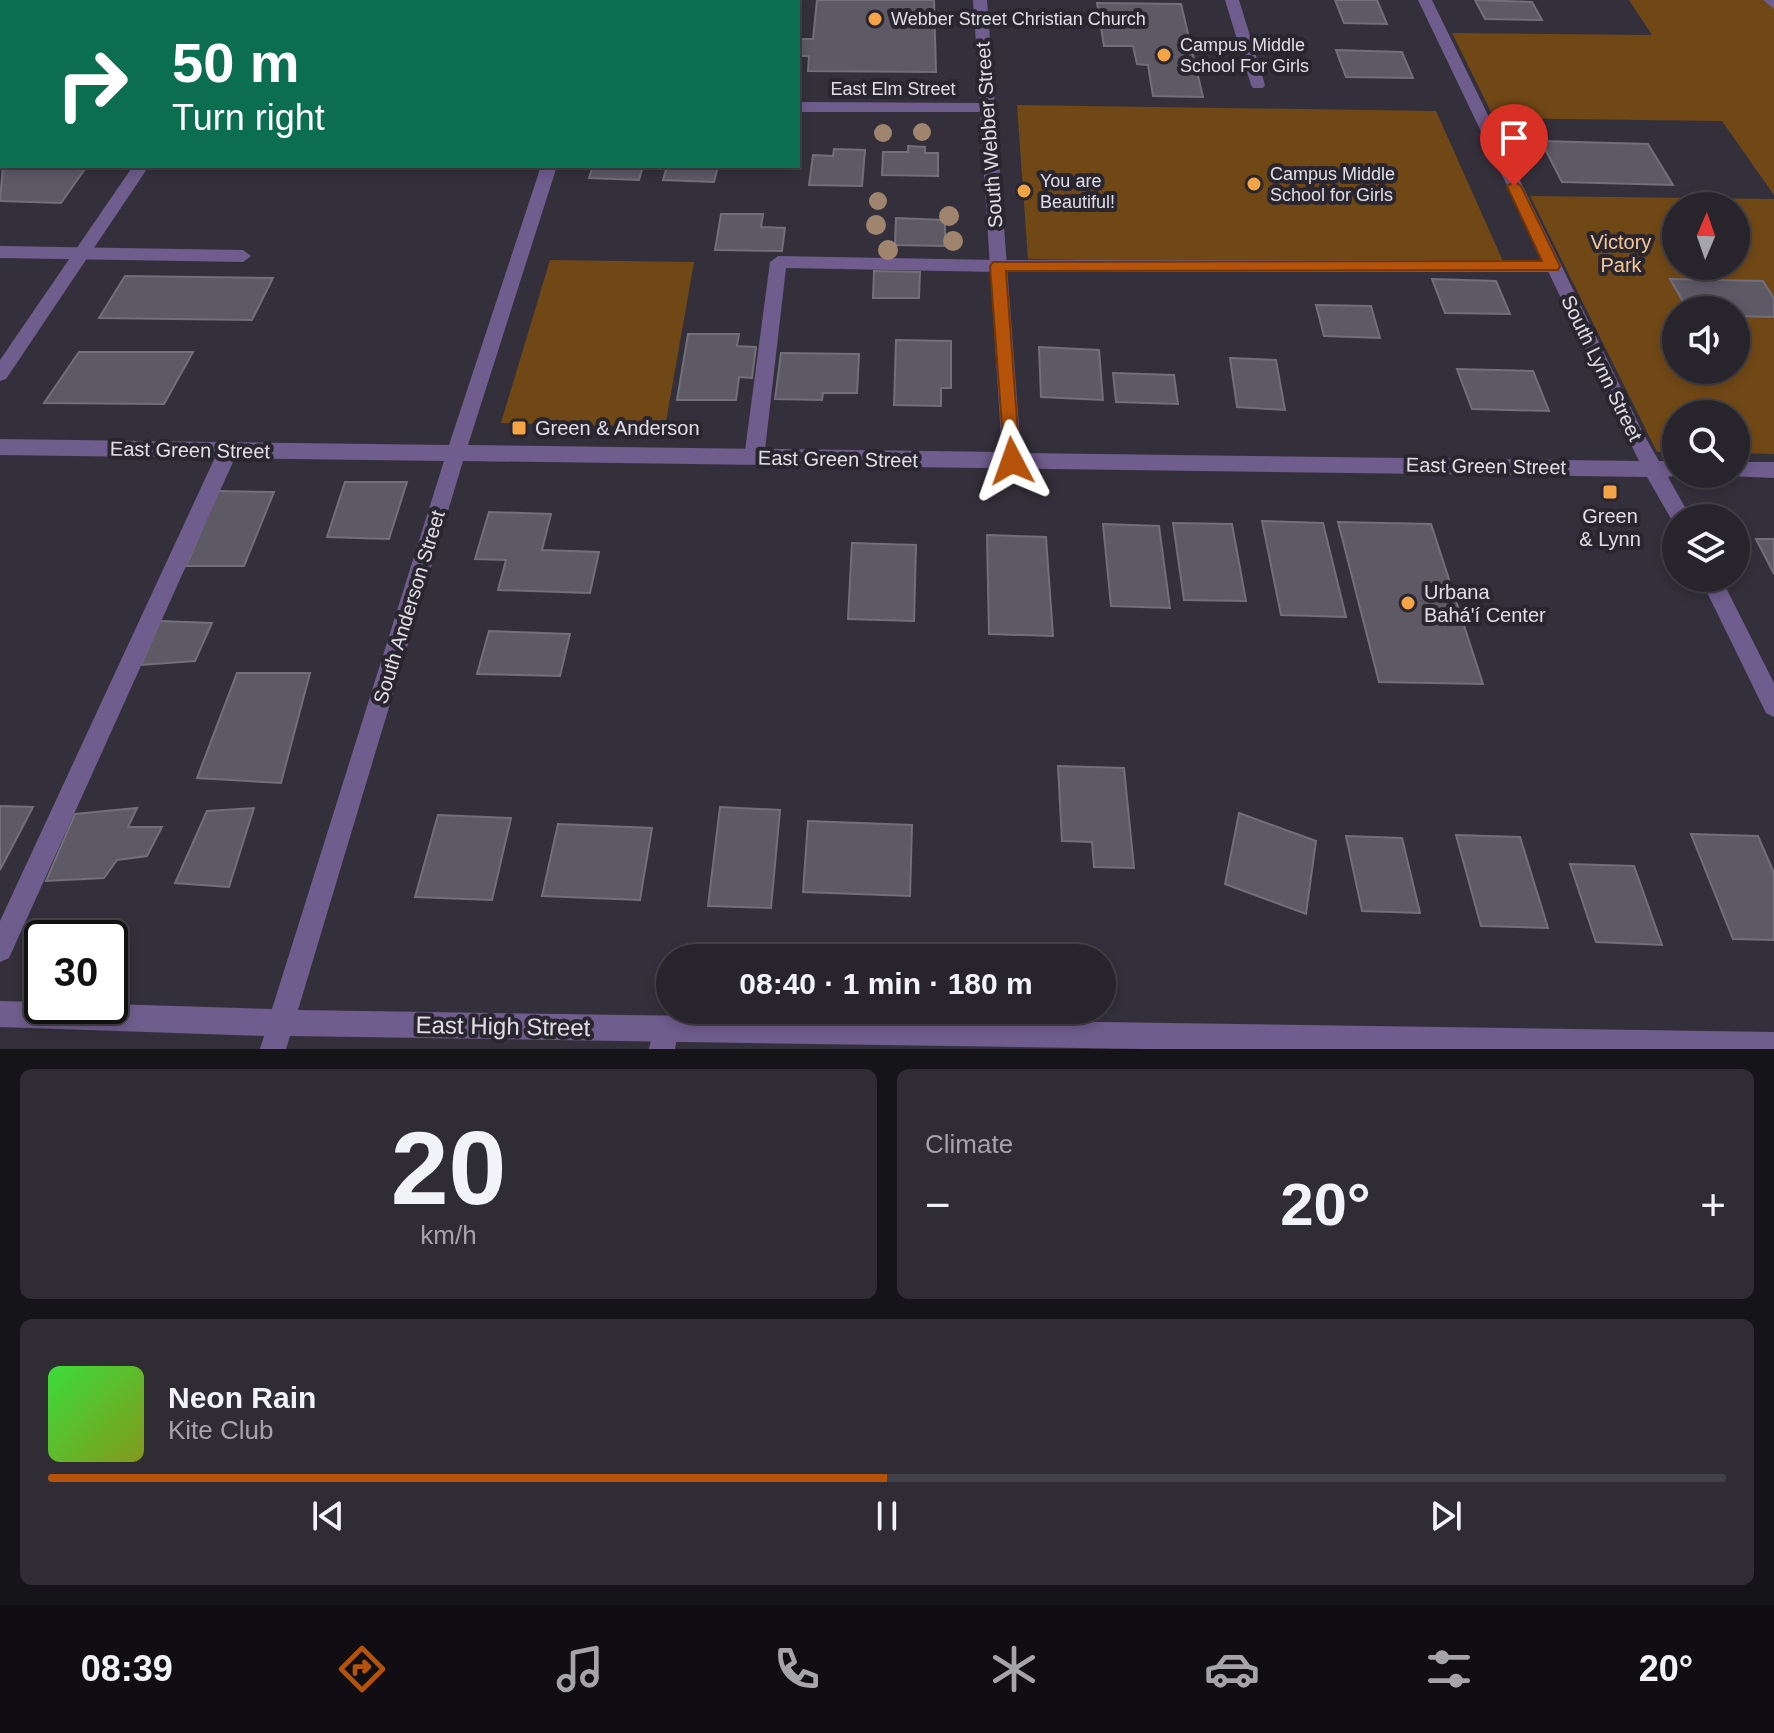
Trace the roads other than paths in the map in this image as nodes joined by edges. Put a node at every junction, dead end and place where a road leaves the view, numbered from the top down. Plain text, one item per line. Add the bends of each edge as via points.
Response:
1 (980, 0) edge
2 (1232, 0) edge
3 (1425, 0) edge
4 (1770, 0) edge
5 (1774, 5) edge
6 (1258, 85) dead end
7 (800, 107) edge
8 (987, 108) junction
9 (140, 168) edge
10 (548, 168) edge
11 (0, 252) edge
12 (84, 253) junction
13 (243, 256) dead end
14 (998, 266) junction
15 (1553, 266) junction
16 (0, 374) edge
17 (0, 447) edge
18 (228, 451) junction
19 (456, 454) junction
20 (754, 458) junction
21 (1012, 461) junction
22 (1654, 469) junction
23 (1662, 469) edge
24 (1750, 470) edge
25 (1774, 470) edge
26 (1673, 504) edge
27 (1717, 592) edge
28 (1774, 706) edge
29 (0, 949) edge
30 (0, 1014) edge
31 (281, 1023) junction
32 (663, 1039) edge
33 (1049, 1041) edge
34 (1774, 1045) edge
35 (273, 1049) edge

1 - 8 street, South Webber Street
2 - 6 street
3 - 15 street, South Lynn Street
4 - 5 street
7 - 8 street, East Elm Street
8 - 14 street, South Webber Street
9 - 12 street
10 - 19 street, South Anderson Street
11 - 12 street
12 - 13 street
12 - 16 street
14 - 15 street
14 - 20 street via 778,262
14 - 21 street, South Webber Street
15 - 22 street, South Lynn Street
17 - 18 street, East Green Street
18 - 19 street, East Green Street
18 - 29 street
19 - 20 street, East Green Street
19 - 31 street, South Anderson Street
20 - 21 street, East Green Street
21 - 22 street, East Green Street
22 - 23 street, East Green Street
22 - 26 street, South Lynn Street
24 - 25 street
27 - 28 street
30 - 31 street, East High Street
31 - 32 street, East High Street
31 - 35 street, South Anderson Street
32 - 33 street, East High Street
33 - 34 street, East High Street

